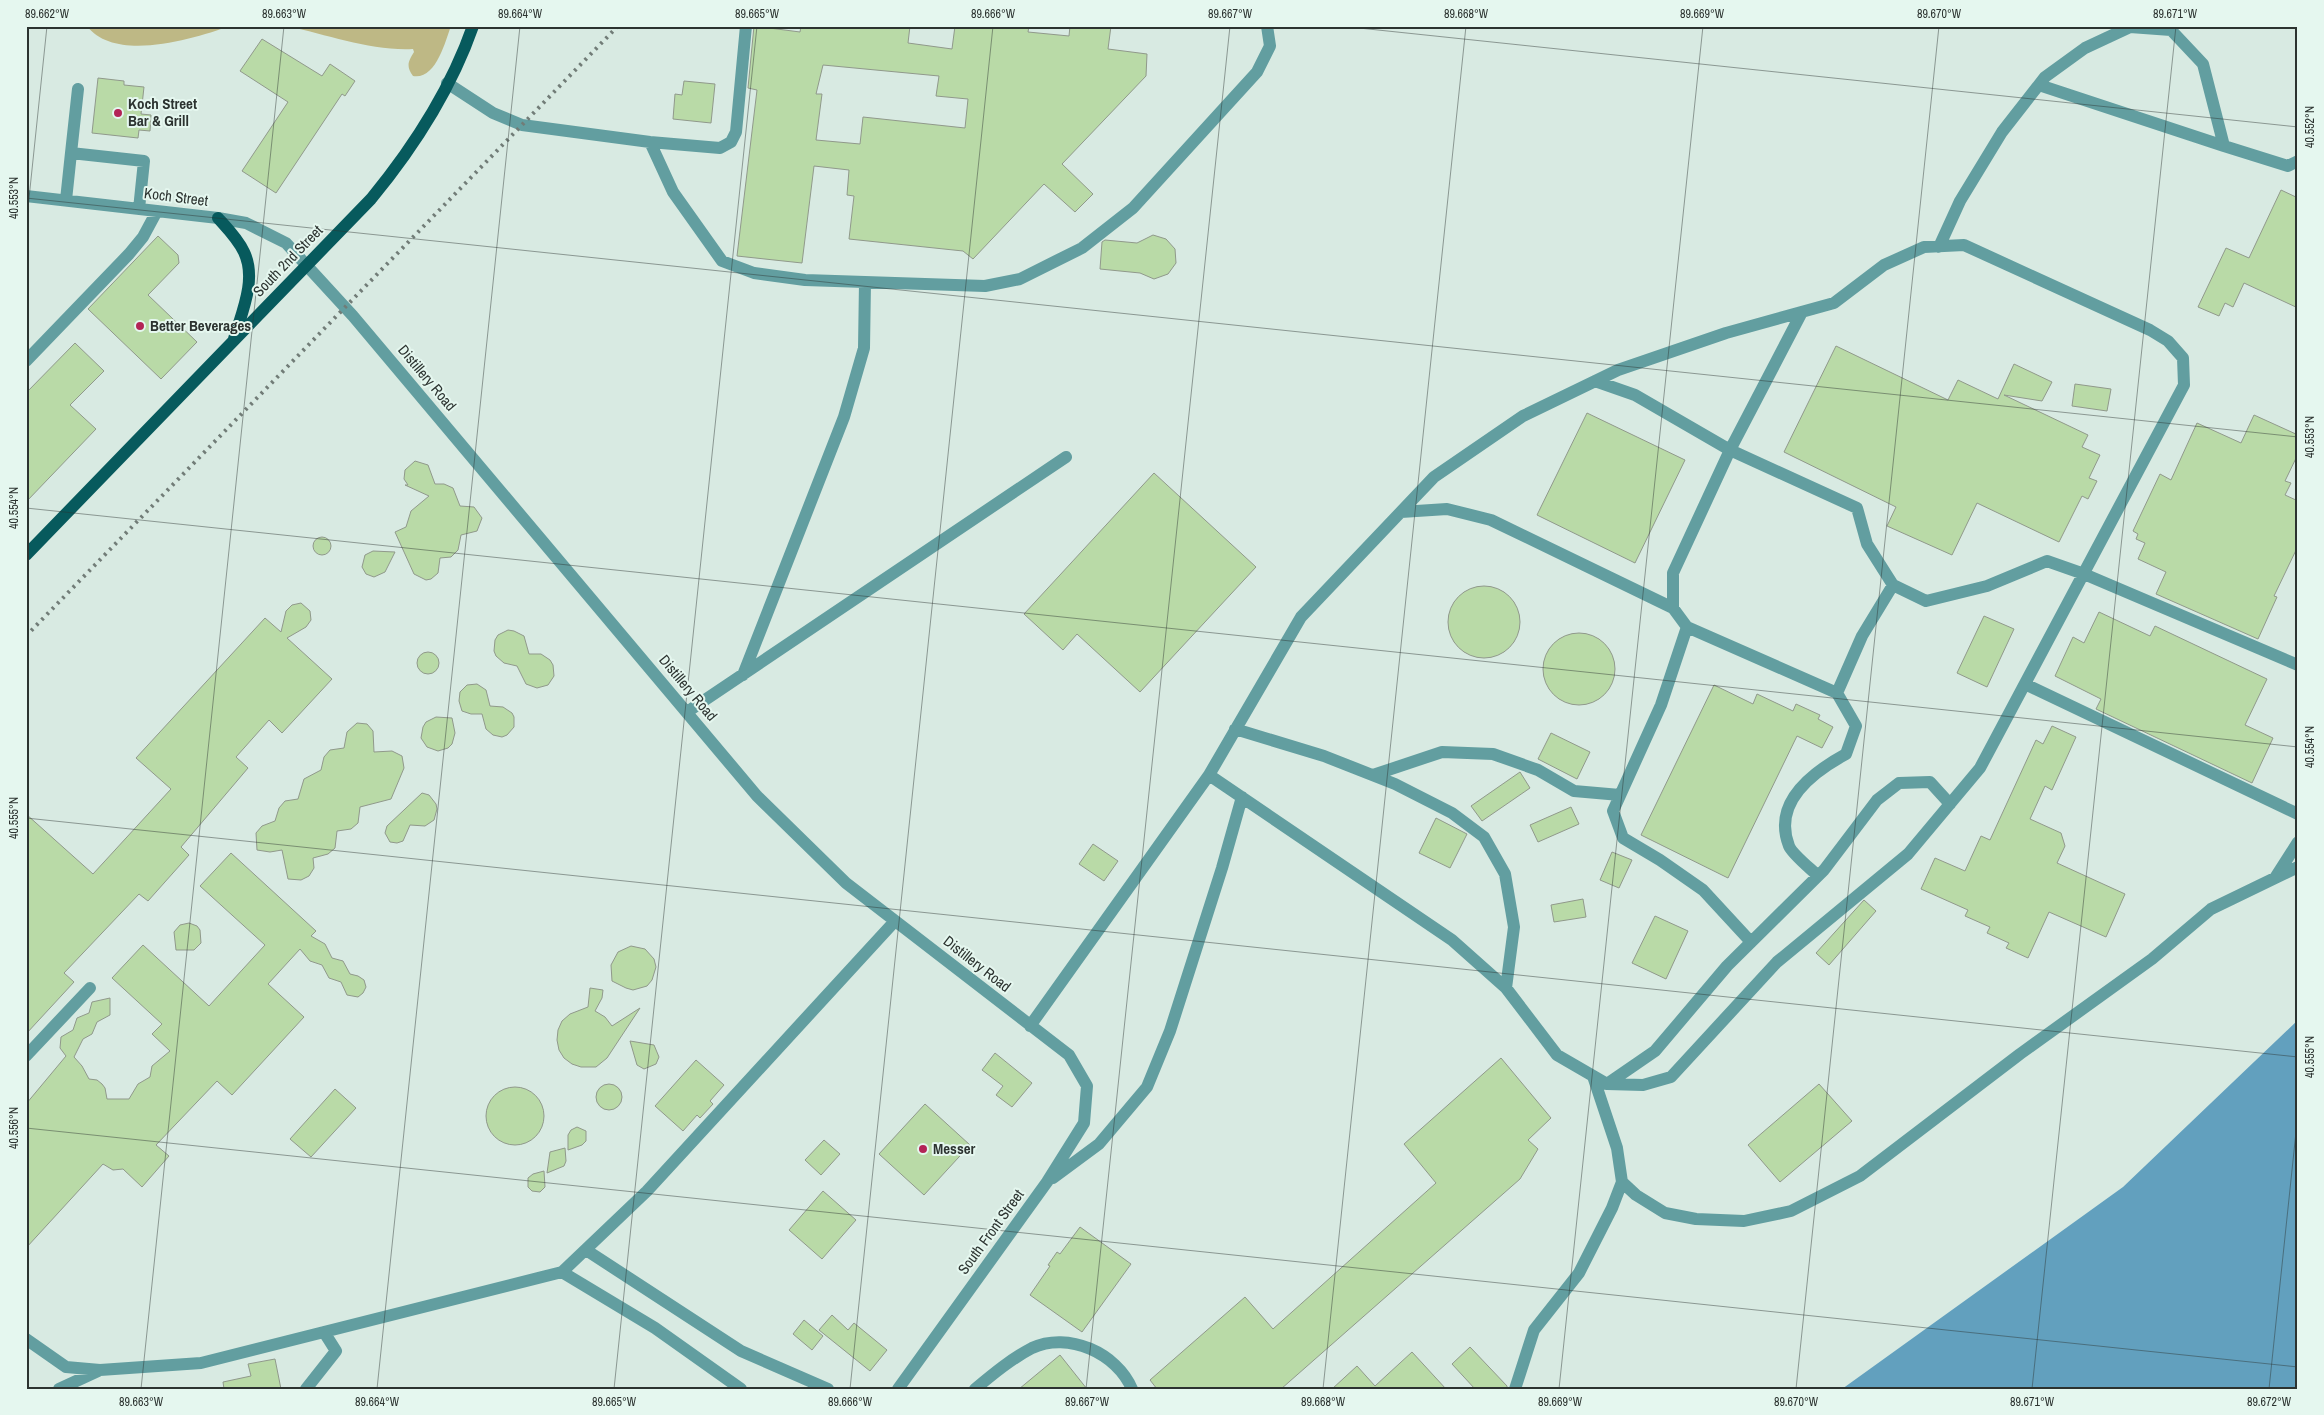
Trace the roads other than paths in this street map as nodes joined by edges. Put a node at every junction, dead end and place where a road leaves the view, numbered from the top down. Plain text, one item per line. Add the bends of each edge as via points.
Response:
1 (473, 26) edge
2 (746, 26) edge
3 (1267, 26) edge
4 (447, 83) junction
5 (2038, 85) junction
6 (78, 89) dead end
7 (650, 142) junction
8 (2224, 146) junction
9 (72, 153) junction
10 (2298, 161) edge
11 (26, 196) edge
12 (66, 200) junction
13 (139, 209) junction
14 (157, 211) junction
15 (218, 218) junction
16 (1939, 247) junction
17 (306, 266) junction
18 (865, 282) junction
19 (1802, 312) junction
20 (233, 342) junction
21 (26, 361) edge
22 (1595, 381) junction
23 (1730, 450) junction
24 (1066, 457) dead end
25 (1401, 512) junction
26 (26, 555) edge
27 (2084, 574) junction
28 (1893, 585) junction
29 (1673, 608) junction
30 (1687, 627) junction
31 (2298, 666) edge
32 (742, 675) junction
33 (2025, 684) junction
34 (1836, 694) junction
35 (687, 712) junction
36 (1235, 729) junction
37 (1209, 775) junction
38 (1373, 775) junction
39 (1620, 795) junction
40 (1242, 797) junction
41 (1950, 804) junction
42 (2298, 814) edge
43 (2298, 842) edge
44 (2298, 867) edge
45 (1818, 876) junction
46 (2275, 878) junction
47 (895, 921) junction
48 (1751, 942) junction
49 (90, 988) dead end
50 (1506, 988) junction
51 (1030, 1026) junction
52 (26, 1056) edge
53 (1593, 1076) junction
54 (1607, 1084) junction
55 (1087, 1086) joint
56 (1047, 1182) junction
57 (1622, 1182) junction
58 (586, 1250) junction
59 (562, 1272) junction
60 (324, 1332) junction
61 (26, 1339) edge
62 (100, 1370) junction
63 (59, 1389) edge
64 (306, 1389) edge
65 (741, 1389) edge
66 (828, 1389) edge
67 (898, 1389) edge
68 (975, 1389) edge
69 (1132, 1389) edge
70 (1515, 1389) edge

1 - 4 main road, South 2nd Street
2 - 7 street via 736,132 731,142 720,148
3 - 18 street via 1270,46 1257,72 1133,208 1082,248 1020,279 985,286
4 - 7 street via 493,113 522,125
4 - 17 main road, South 2nd Street via 387,180
5 - 8 street
5 - 8 street via 2085,48 2130,27 2171,30 2204,64
5 - 16 street via 2002,132 1960,201
6 - 9 street
7 - 18 street via 673,192 722,261 754,273 805,280
8 - 10 street via 2288,166
9 - 12 street
9 - 13 street via 144,161
11 - 12 street, Koch Street
12 - 13 street, Koch Street
13 - 14 street, Koch Street
14 - 15 street, Koch Street
14 - 21 street via 129,254
15 - 17 street, Koch Street via 246,223 267,232 286,243
15 - 20 main road via 244,252 248,266 249,285
16 - 19 street via 1924,247 1884,265 1834,303
16 - 27 street via 1964,245 2150,330 2168,341 2183,358 2184,385
17 - 20 main road, South 2nd Street
17 - 35 street, Distillery Road via 353,316
18 - 32 street via 864,348 844,417
19 - 22 street via 1726,333
19 - 23 street
20 - 26 main road, South 2nd Street
22 - 23 street via 1635,395
22 - 25 street via 1522,416 1434,477
23 - 28 street via 1857,508 1867,544
23 - 29 street via 1672,573
24 - 32 street
25 - 29 street via 1447,509 1491,520
25 - 36 street via 1301,617
27 - 28 street via 2047,561 1987,586 1926,601
27 - 31 street
27 - 33 street
28 - 34 street via 1862,636
29 - 30 street
30 - 34 street
30 - 39 street via 1661,705
32 - 35 street
33 - 41 street via 1980,768
33 - 42 street
34 - 45 street via 1856,726 1846,754 1821,768 1796,792 1784,818 1789,847
35 - 47 street, Distillery Road via 758,796 846,883
36 - 37 street
36 - 38 street via 1324,756
37 - 40 street
37 - 51 street
38 - 39 street via 1442,752 1493,754 1538,770 1574,791
38 - 50 street via 1452,813 1484,837 1505,874 1514,927
39 - 48 street via 1613,811 1623,838 1703,890
40 - 50 street via 1452,940
40 - 56 street via 1172,1022 1146,1087 1099,1144
41 - 45 street via 1930,782 1899,783 1877,800
41 - 54 street via 1908,854 1777,962 1671,1078 1643,1084
43 - 46 street
44 - 46 street
45 - 48 street
46 - 57 street via 2211,909 2152,959 2012,1059 1860,1176 1791,1211 1744,1221 1696,1219 1665,1213
47 - 51 street, Distillery Road
47 - 58 street via 647,1191
48 - 54 street via 1655,1051
49 - 52 street
50 - 53 street via 1557,1055
51 - 55 street, Distillery Road via 1069,1055
53 - 54 street
53 - 57 street via 1612,1130
55 - 56 street, South Front Street via 1084,1123
56 - 67 street, South Front Street
57 - 70 street via 1579,1273 1534,1330
58 - 59 street
58 - 66 street via 741,1351
59 - 60 street
59 - 65 street via 655,1328
60 - 62 street via 200,1364
60 - 64 street via 336,1351
61 - 62 street via 66,1367
62 - 63 street
68 - 69 street via 1002,1366 1034,1347 1066,1342 1099,1351 1127,1377

